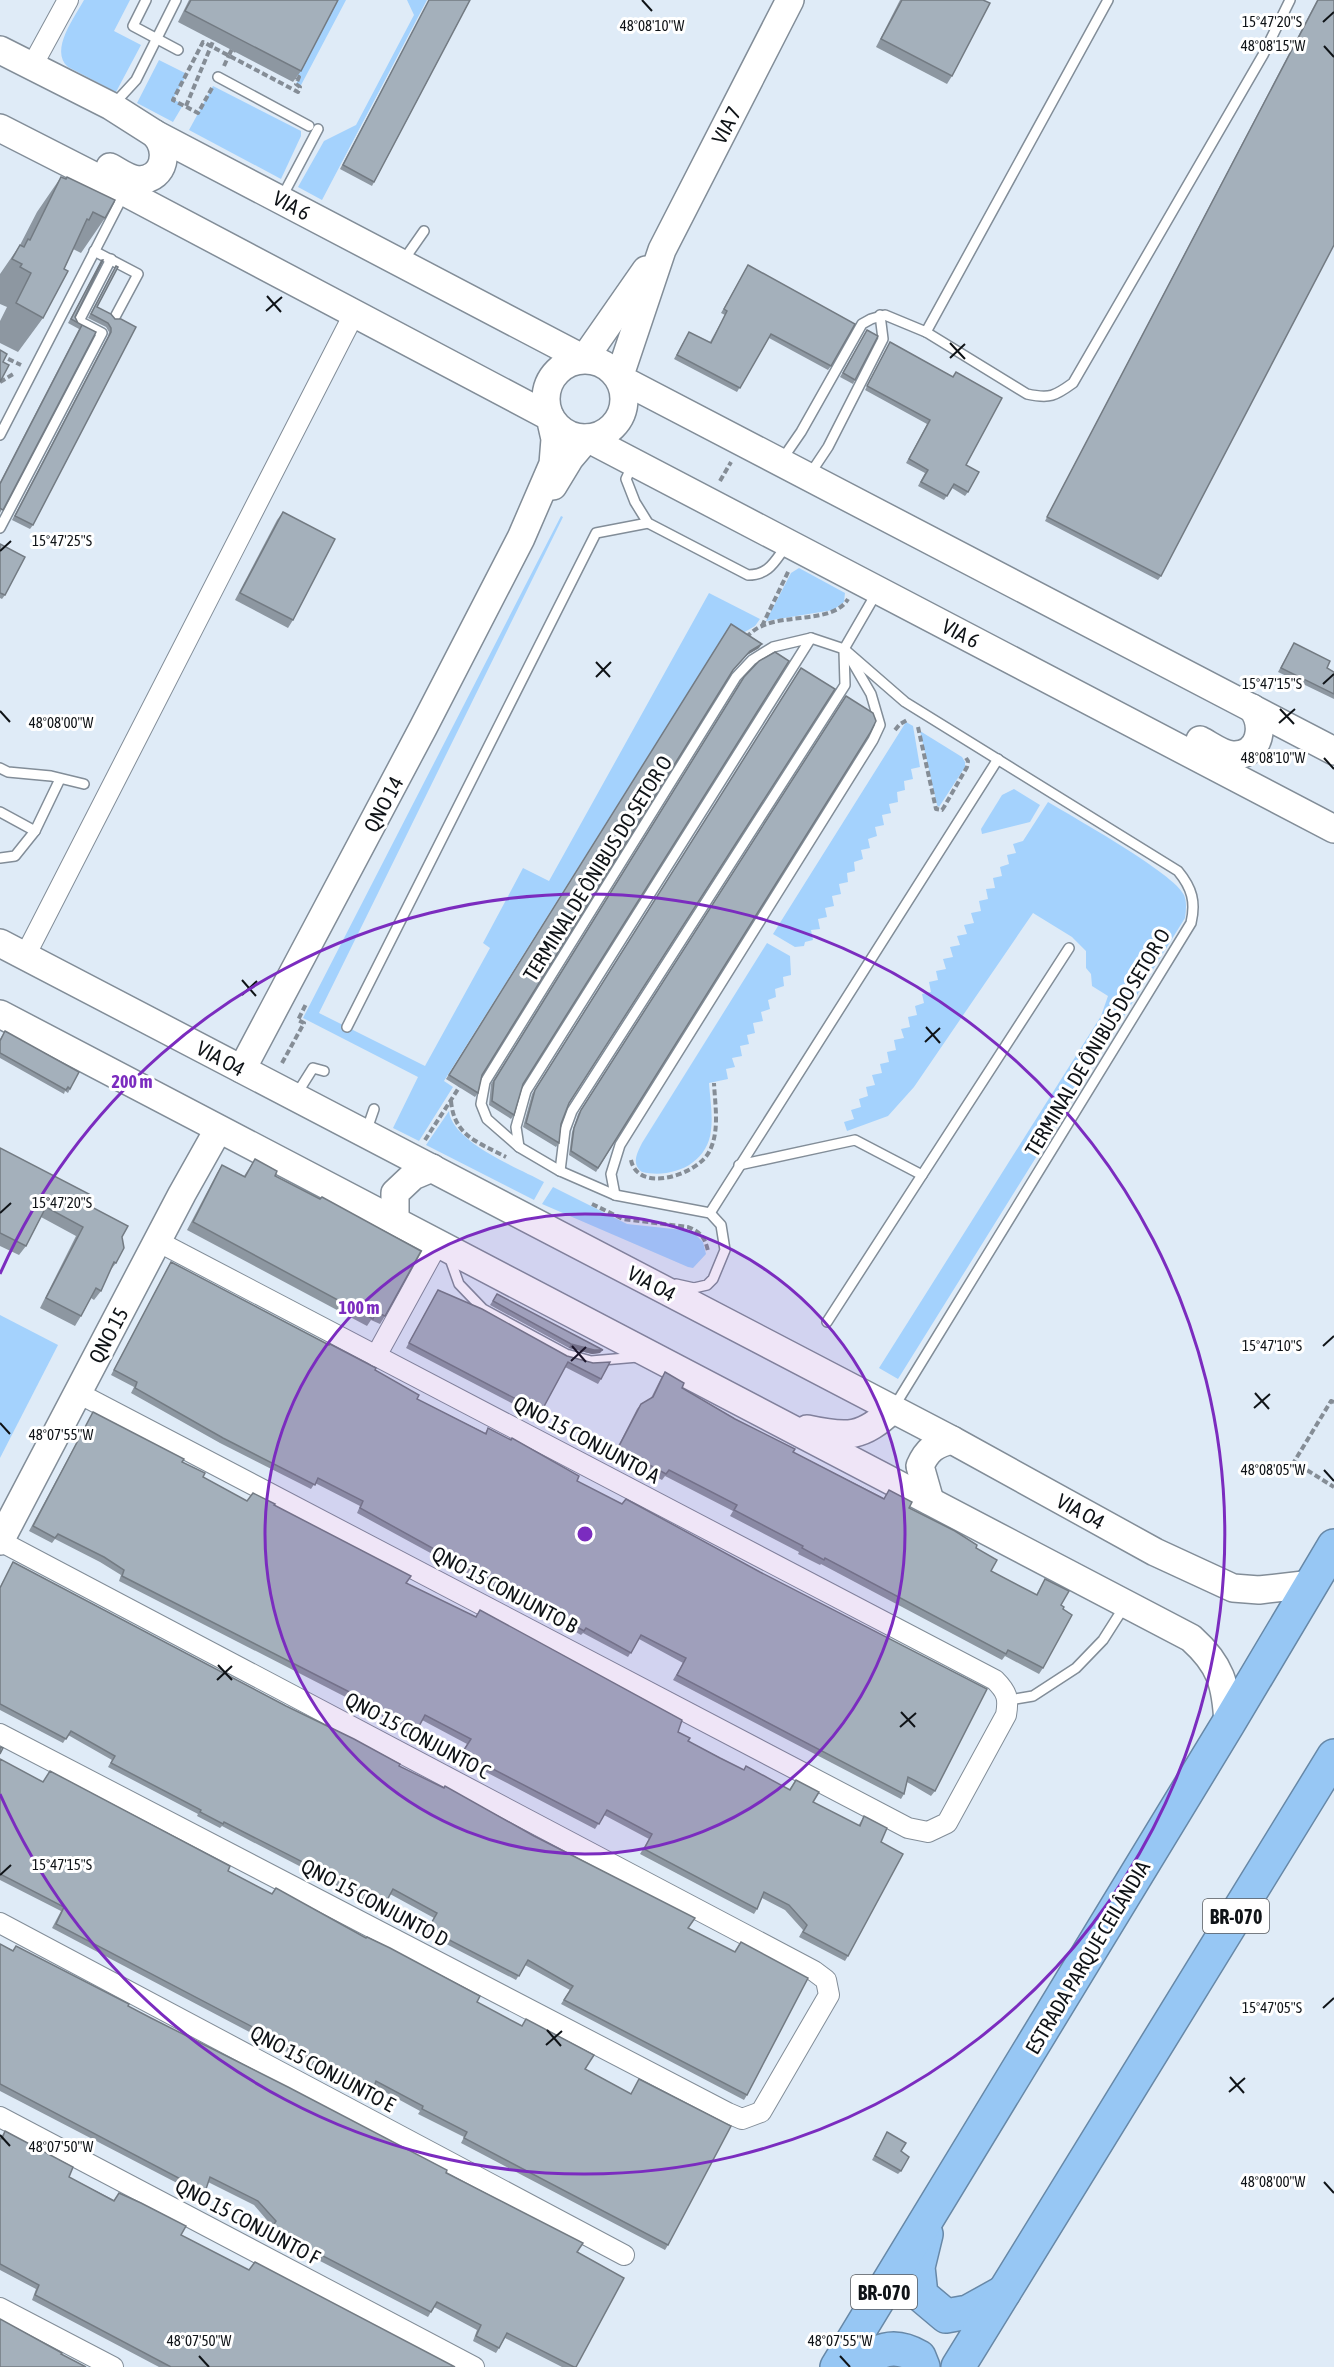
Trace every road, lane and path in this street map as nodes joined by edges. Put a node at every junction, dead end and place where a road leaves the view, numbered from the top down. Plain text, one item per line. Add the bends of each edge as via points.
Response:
1 (68, 0) edge
2 (147, 0) edge
3 (176, 0) edge
4 (790, 0) edge
5 (1108, 0) edge
6 (1290, 0) edge
7 (156, 39) junction
8 (214, 39) edge
9 (0, 50) edge
10 (178, 50) dead end
11 (243, 55) edge
12 (229, 56) junction
13 (32, 66) junction
14 (218, 77) junction
15 (293, 82) edge
16 (111, 106) junction
17 (186, 106) dead end
18 (0, 109) edge
19 (0, 128) edge
20 (155, 134) junction
21 (125, 192) junction
22 (281, 199) junction
23 (424, 231) dead end
24 (662, 250) junction
25 (94, 251) junction
26 (111, 259) junction
27 (402, 263) junction
28 (354, 314) junction
29 (880, 315) junction
30 (115, 317) edge
31 (926, 332) junction
32 (2, 355) edge
33 (584, 359) junction
34 (0, 364) edge
35 (0, 375) edge
36 (619, 378) junction
37 (1, 382) edge
38 (550, 417) junction
39 (0, 435) edge
40 (587, 438) junction
41 (634, 462) junction
42 (781, 462) junction
43 (809, 476) junction
44 (648, 523) junction
45 (0, 528) edge
46 (521, 538) junction
47 (788, 543) junction
48 (878, 590) junction
49 (811, 638) junction
50 (844, 649) junction
51 (1015, 662) junction
52 (1252, 708) junction
53 (908, 720) dead end
54 (927, 732) dead end
55 (893, 734) dead end
56 (1334, 751) edge
57 (964, 754) dead end
58 (998, 759) junction
59 (0, 768) edge
60 (60, 779) junction
61 (84, 784) dead end
62 (0, 812) edge
63 (1334, 829) edge
64 (35, 831) junction
65 (0, 858) edge
66 (0, 943) edge
67 (1070, 948) dead end
68 (25, 956) junction
69 (309, 998) dead end
70 (0, 1014) edge
71 (347, 1027) dead end
72 (242, 1069) junction
73 (324, 1071) dead end
74 (714, 1083) dead end
75 (298, 1091) junction
76 (218, 1130) junction
77 (519, 1147) junction
78 (634, 1151) dead end
79 (739, 1165) junction
80 (432, 1168) junction
81 (560, 1171) junction
82 (922, 1174) junction
83 (615, 1195) junction
84 (710, 1213) junction
85 (394, 1219) junction
86 (157, 1241) junction
87 (442, 1245) junction
88 (640, 1277) junction
89 (827, 1322) dead end
90 (376, 1356) junction
91 (651, 1356) junction
92 (78, 1392) junction
93 (1334, 1402) edge
94 (893, 1409) junction
95 (785, 1425) junction
96 (952, 1440) junction
97 (1334, 1486) edge
98 (930, 1501) junction
99 (0, 1541) edge
100 (1334, 1546) edge
101 (1312, 1584) junction
102 (1126, 1604) junction
103 (1009, 1700) junction
104 (1228, 1724) junction
105 (0, 1734) edge
106 (1334, 1756) edge
107 (0, 1923) edge
108 (728, 2113) joint
109 (0, 2117) edge
110 (930, 2217) junction
111 (624, 2255) dead end
112 (1004, 2292) junction
113 (0, 2308) edge
114 (113, 2367) edge
115 (474, 2367) edge
116 (837, 2367) edge
117 (855, 2367) edge
118 (923, 2367) edge
119 (958, 2367) edge

1 - 13 street
2 - 7 lane via 133,26
3 - 7 lane
4 - 24 main road, VIA 7
5 - 31 lane
6 - 31 lane via 1263,55 1073,383 1044,398 1027,394
7 - 10 lane
7 - 16 lane via 136,80
8 - 17 path
9 - 13 main road, VIA 6
11 - 12 path via 232,49
12 - 14 path
12 - 14 path via 203,42 172,100 198,113
12 - 15 path via 298,92 299,77
13 - 16 main road, VIA 6
14 - 22 lane via 314,127
16 - 20 main road, VIA 6
18 - 20 main road via 139,180 154,175 163,162 164,147
19 - 21 main road
20 - 22 main road, VIA 6
21 - 25 lane
21 - 28 main road
22 - 27 main road, VIA 6
23 - 27 lane
24 - 33 main road, VIA 7
24 - 36 main road, VIA 7
25 - 26 lane
25 - 39 lane
26 - 30 lane via 138,273
26 - 45 lane via 79,321 102,333
27 - 33 main road, VIA 6
28 - 38 main road
28 - 68 street
29 - 31 lane
29 - 42 lane via 862,324
29 - 43 lane via 883,339
32 - 34 path
32 - 37 path via 21,365
33 - 36 main road via 610,367
33 - 38 main road via 564,365 551,378 546,393
35 - 37 path
36 - 40 main road via 625,404 621,417 601,435
36 - 42 main road
38 - 40 main road via 566,433
38 - 46 main road, QNO 14 via 555,439 553,464
40 - 41 main road, VIA 6
40 - 46 main road, QNO 14 via 570,458
41 - 44 lane via 626,479
41 - 47 main road, VIA 6
42 - 43 main road
43 - 52 main road
44 - 47 lane via 748,575 761,575
44 - 71 lane via 596,533
46 - 72 main road, QNO 14
47 - 48 main road, VIA 6
48 - 50 lane
48 - 51 main road, VIA 6
49 - 50 lane, TERMINAL DE ÔNIBUS DO SETOR O
49 - 77 lane via 526,1091 516,1127
49 - 77 lane, TERMINAL DE ÔNIBUS DO SETOR O via 773,647 752,660 736,677 485,1082 481,1104 487,1119
50 - 58 lane, TERMINAL DE ÔNIBUS DO SETOR O via 905,702
50 - 81 lane via 845,685 572,1112 565,1130
50 - 83 lane via 871,694 880,724 620,1145 611,1174
51 - 52 main road via 1086,681 1228,754 1243,754 1259,738 1260,722
51 - 63 main road, VIA 6
52 - 56 main road
53 - 55 path
54 - 57 path via 918,726 936,809 942,810 968,767
58 - 79 lane
58 - 94 lane, TERMINAL DE ÔNIBUS DO SETOR O via 1179,872 1193,895 1194,910 1191,923
59 - 60 lane
60 - 61 lane
60 - 64 lane
62 - 64 lane
64 - 65 lane via 15,856
66 - 68 main road, VIA O4
67 - 82 lane
68 - 72 main road, VIA O4
69 - 75 path via 298,1020 304,1023 277,1072
70 - 76 main road
72 - 75 main road, VIA O4
73 - 75 lane via 313,1068
74 - 78 path via 716,1130 709,1154 695,1167 678,1176 643,1178 634,1171
75 - 80 main road, VIA O4 via 370,1121
76 - 85 main road
76 - 86 main road, QNO 15
77 - 81 lane, TERMINAL DE ÔNIBUS DO SETOR O
79 - 82 lane via 855,1140
79 - 84 lane
80 - 85 main road via 413,1176 395,1193
80 - 88 main road, VIA O4
81 - 83 lane, TERMINAL DE ÔNIBUS DO SETOR O
82 - 89 lane
83 - 84 lane, TERMINAL DE ÔNIBUS DO SETOR O
84 - 88 lane via 721,1225 725,1250 707,1285 694,1288
85 - 87 main road
86 - 90 street, QNO 15 CONJUNTO A
86 - 92 main road, QNO 15
87 - 90 street
87 - 91 main road
87 - 91 lane via 459,1284 483,1309 566,1354 591,1361
88 - 94 main road, VIA O4
90 - 103 street, QNO 15 CONJUNTO A via 995,1680
91 - 95 main road
92 - 99 main road, QNO 15
92 - 103 street, QNO 15 CONJUNTO B via 908,1828 928,1832 947,1823 1006,1715
93 - 97 path via 1331,1401 1294,1462
94 - 95 main road via 875,1425 855,1434 831,1434
94 - 96 main road, VIA O4
95 - 98 main road
96 - 98 main road via 938,1443 925,1453 920,1466
96 - 101 main road, VIA O4 via 1155,1552 1233,1588 1259,1590
98 - 102 main road
99 - 108 street, QNO 15 CONJUNTO C via 826,1980 829,1995 761,2112 742,2119
100 - 101 highway, ESTRADA PARQUE CEILÂNDIA / BR-070
101 - 104 highway, ESTRADA PARQUE CEILÂNDIA / BR-070
102 - 103 lane via 1103,1640 1076,1668 1033,1696
102 - 104 main road via 1191,1638 1207,1653 1226,1694
104 - 110 highway, ESTRADA PARQUE CEILÂNDIA / BR-070
105 - 108 street, QNO 15 CONJUNTO D
106 - 112 highway, BR-070
107 - 111 street, QNO 15 CONJUNTO E
109 - 115 street, QNO 15 CONJUNTO F
110 - 112 highway via 918,2267 921,2295 946,2316 968,2312
110 - 116 highway, ESTRADA PARQUE CEILÂNDIA / BR-070
112 - 119 highway, BR-070
113 - 114 street
117 - 118 highway via 880,2350 905,2348 919,2357

